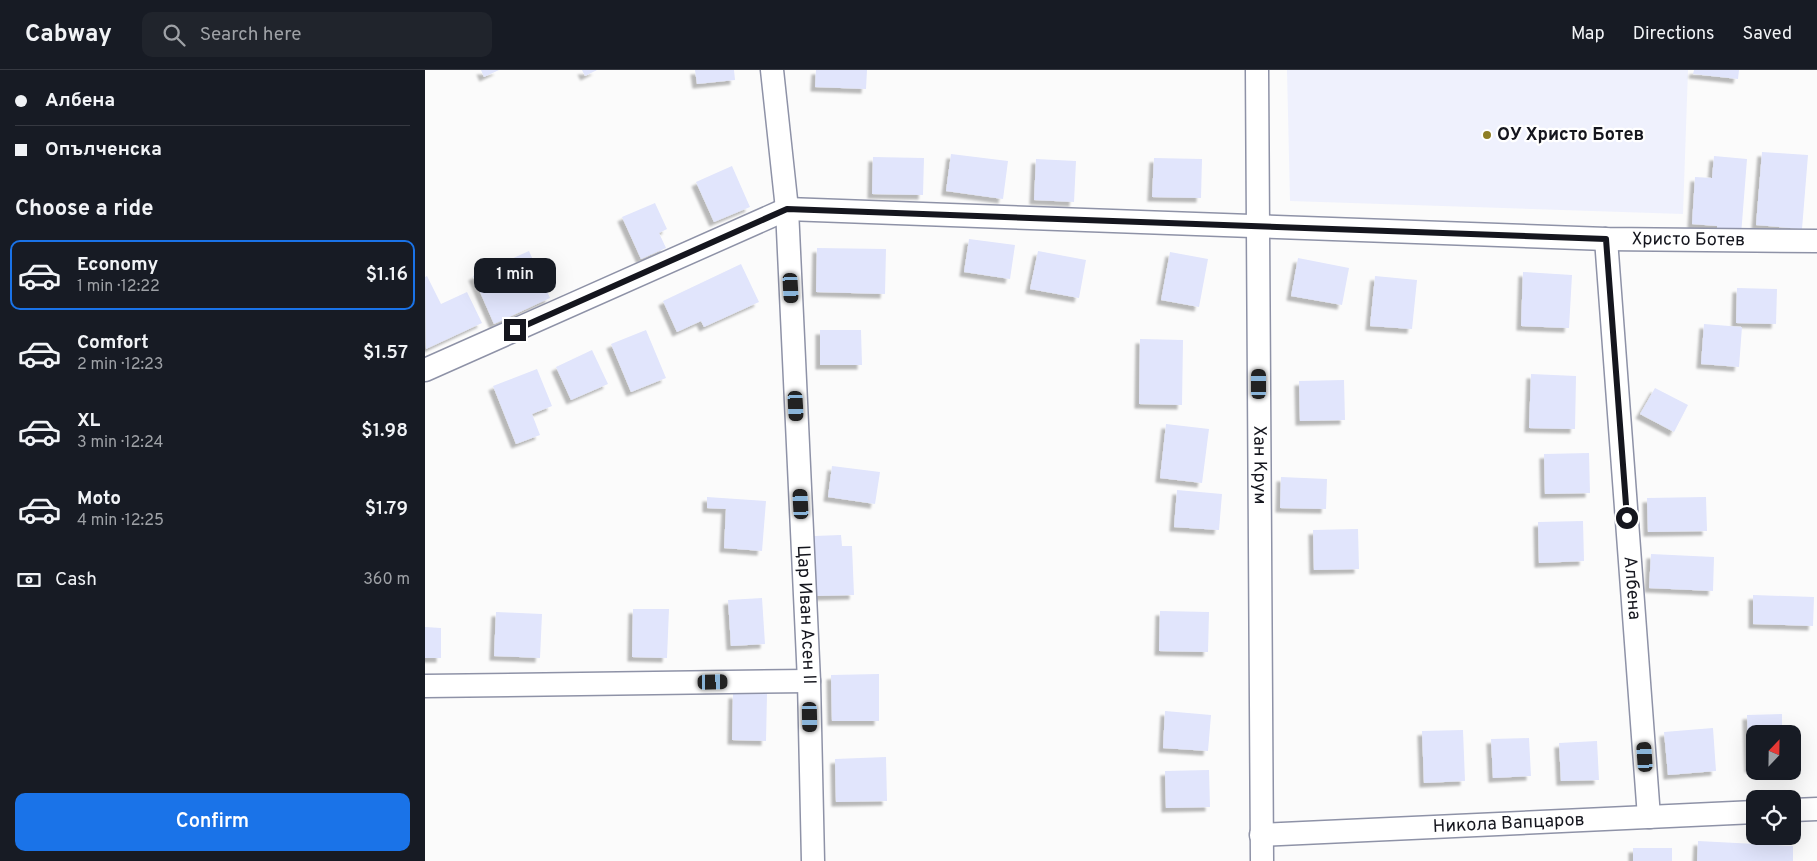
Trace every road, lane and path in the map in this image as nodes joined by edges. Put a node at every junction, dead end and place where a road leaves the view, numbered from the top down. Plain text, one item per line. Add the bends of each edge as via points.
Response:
1 (772, 70) edge
2 (1257, 70) edge
3 (787, 209) junction
4 (1259, 228) junction
5 (1606, 239) junction
6 (1817, 241) edge
7 (425, 370) edge
8 (809, 681) junction
9 (425, 686) edge
10 (1817, 809) edge
11 (1801, 810) edge
12 (1746, 812) edge
13 (1649, 817) junction
14 (1261, 835) junction
15 (813, 861) edge
16 (1262, 861) edge

1 - 3 street, Цар Иван Асен II
2 - 4 street, Хан Крум
3 - 4 street, Христо Ботев
3 - 7 street
3 - 8 street, Цар Иван Асен II
4 - 5 street, Христо Ботев
4 - 14 street, Хан Крум
5 - 6 street, Христо Ботев
5 - 13 street, Албена
8 - 9 street
8 - 15 street, Цар Иван Асен II
10 - 11 street
12 - 13 street, Никола Вапцаров
13 - 14 street, Никола Вапцаров
14 - 16 street, Хан Крум

